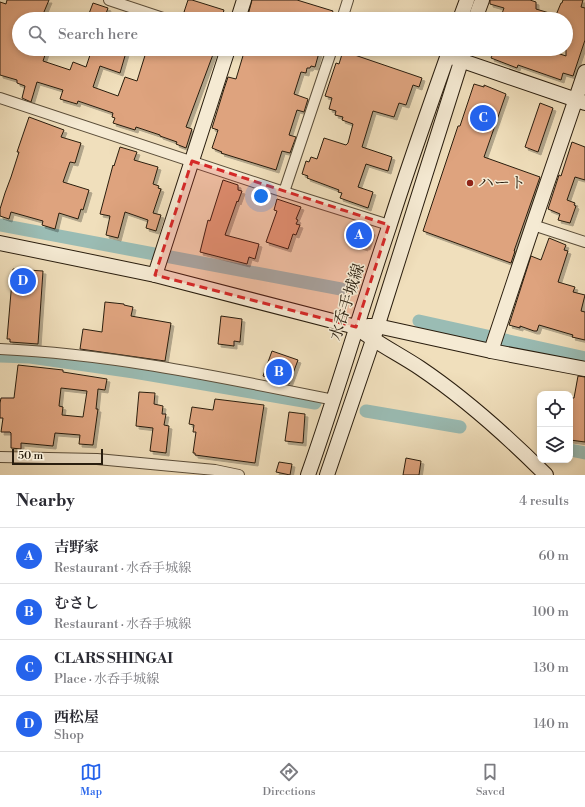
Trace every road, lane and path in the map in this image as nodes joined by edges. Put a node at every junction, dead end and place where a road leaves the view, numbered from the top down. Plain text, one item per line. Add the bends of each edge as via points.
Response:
1 (109, 0) edge
2 (244, 0) edge
3 (348, 0) edge
4 (467, 0) edge
5 (482, 0) edge
6 (145, 12) edge
7 (240, 12) edge
8 (344, 12) edge
9 (463, 12) edge
10 (478, 12) edge
11 (226, 56) edge
12 (330, 56) edge
13 (448, 56) edge
14 (463, 56) edge
15 (466, 56) edge
16 (585, 72) edge
17 (0, 98) edge
18 (581, 101) edge
19 (192, 161) junction
20 (284, 192) junction
21 (389, 225) junction
22 (533, 225) junction
23 (585, 242) edge
24 (0, 243) edge
25 (155, 275) junction
26 (377, 326) junction
27 (356, 327) junction
28 (373, 340) junction
29 (0, 349) edge
30 (491, 351) junction
31 (585, 369) edge
32 (334, 400) junction
33 (0, 457) edge
34 (239, 475) edge
35 (308, 475) edge
36 (327, 475) edge
37 (546, 475) edge

1 - 6 street
2 - 7 street
3 - 8 street
4 - 9 street
5 - 10 street
11 - 19 street
12 - 20 street
13 - 21 street, 水呑手城線
14 - 26 street
15 - 18 street
16 - 18 street
17 - 19 street
18 - 22 street
19 - 20 street
19 - 25 street
20 - 21 street
21 - 27 street, 水呑手城線
22 - 23 street
22 - 30 street
24 - 25 street
25 - 27 street
26 - 27 street
26 - 28 street
26 - 30 street
27 - 28 street
27 - 32 street, 水呑手城線
28 - 36 street
28 - 37 street via 420,368 481,414
29 - 32 street via 46,351 103,358
30 - 31 street
32 - 35 street, 水呑手城線
33 - 34 street via 97,459 215,470

